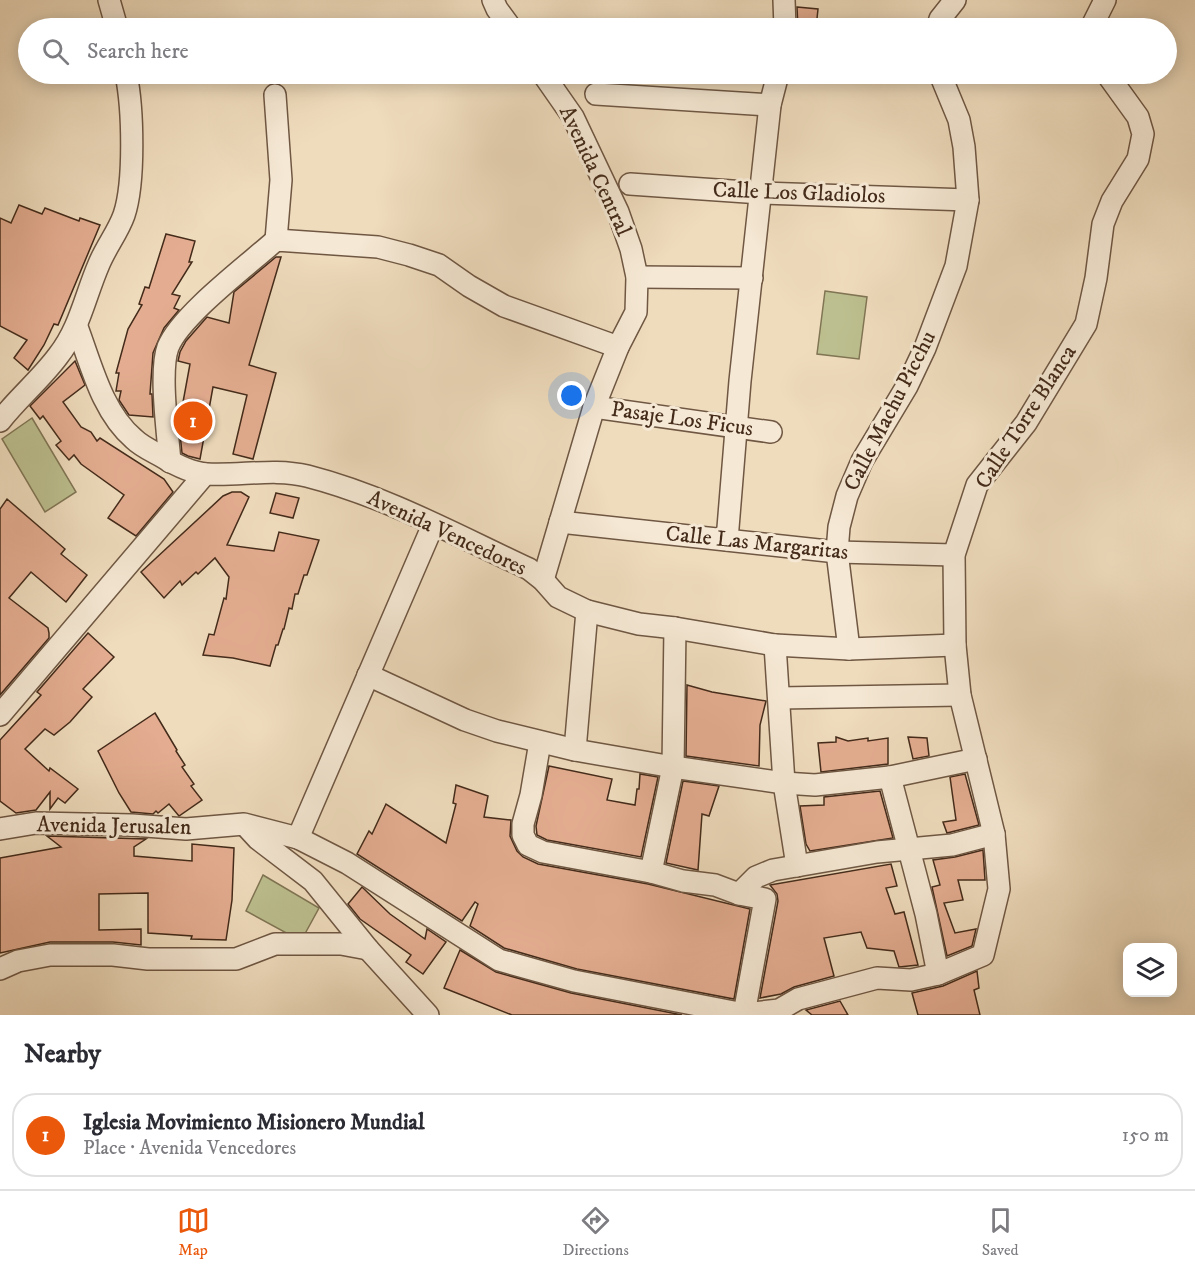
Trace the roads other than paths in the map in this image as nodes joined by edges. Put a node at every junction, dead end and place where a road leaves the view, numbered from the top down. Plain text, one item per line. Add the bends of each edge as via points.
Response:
1 (109, 0) edge
2 (493, 0) edge
3 (784, 0) edge
4 (955, 0) edge
5 (1105, 0) edge
6 (114, 18) edge
7 (504, 18) edge
8 (785, 18) edge
9 (941, 18) edge
10 (1096, 18) edge
11 (128, 84) edge
12 (550, 84) edge
13 (775, 84) edge
14 (944, 84) edge
15 (1114, 84) edge
16 (596, 94) dead end
17 (275, 95) dead end
18 (770, 105) junction
19 (630, 184) dead end
20 (761, 193) junction
21 (968, 200) junction
22 (276, 240) junction
23 (637, 277) junction
24 (752, 278) junction
25 (77, 327) junction
26 (618, 347) junction
27 (594, 407) junction
28 (0, 421) edge
29 (736, 427) junction
30 (771, 432) dead end
31 (170, 462) junction
32 (205, 474) junction
33 (560, 522) junction
34 (433, 525) junction
35 (727, 540) junction
36 (837, 552) junction
37 (954, 555) junction
38 (543, 580) junction
39 (586, 611) junction
40 (675, 628) junction
41 (775, 645) junction
42 (956, 645) junction
43 (849, 649) junction
44 (368, 675) junction
45 (960, 695) junction
46 (779, 699) junction
47 (0, 715) edge
48 (540, 742) junction
49 (575, 750) junction
50 (976, 759) junction
51 (673, 767) junction
52 (890, 777) junction
53 (784, 783) junction
54 (236, 824) junction
55 (0, 829) edge
56 (994, 834) junction
57 (298, 838) junction
58 (910, 849) junction
59 (797, 866) junction
60 (651, 872) junction
61 (739, 894) junction
62 (368, 949) junction
63 (0, 969) edge
64 (939, 974) junction
65 (744, 1014) edge
66 (428, 1015) edge

1 - 6 street
2 - 7 street
3 - 8 street
4 - 9 street
5 - 10 street
11 - 25 street via 129,192 123,216 99,264
12 - 23 street, Avenida Central via 573,117 618,212
13 - 18 street
14 - 21 street, Calle Machu Picchu via 959,120
15 - 37 street, Calle Torre Blanca via 1138,117 1143,134 1138,159 1112,201 1104,224 1086,324 1026,423 977,485
16 - 18 street
17 - 22 street via 280,180
18 - 20 street
19 - 20 street, Calle Los Gladiolos
20 - 21 street, Calle Los Gladiolos
20 - 24 street
21 - 36 street, Calle Machu Picchu via 956,266 907,386 862,461 847,496
22 - 26 street via 378,247 409,255 439,265 504,306
22 - 31 street via 195,311 168,347 164,369
23 - 24 street
23 - 26 street, Avenida Central via 636,312
24 - 29 street
25 - 28 street via 58,356
25 - 31 street, Avenida Vencedores via 115,418 134,440
26 - 27 street, Avenida Central
27 - 29 street, Pasaje Los Ficus
27 - 33 street, Avenida Central
29 - 30 street, Pasaje Los Ficus
29 - 35 street
31 - 32 street, Avenida Vencedores
32 - 34 street, Avenida Vencedores via 265,472 305,476 370,496
32 - 47 street
33 - 35 street, Calle Las Margaritas
33 - 38 street, Avenida Central
34 - 38 street, Avenida Vencedores via 529,569
34 - 44 street
35 - 36 street, Calle Las Margaritas
36 - 37 street, Calle Las Margaritas
36 - 43 street, Calle Machu Picchu
37 - 42 street, Calle Torre Blanca
38 - 39 street, Avenida Vencedores via 558,597
39 - 40 street, Avenida Vencedores
39 - 49 street
40 - 41 street, Avenida Vencedores
40 - 51 street
41 - 43 street, Avenida Vencedores
41 - 46 street
42 - 43 street, Avenida Vencedores
42 - 45 street, Calle Torre Blanca
44 - 48 street via 465,720
44 - 57 street
45 - 46 street
45 - 50 street, Calle Torre Blanca
46 - 53 street
48 - 49 street
48 - 60 street via 523,824 528,845 543,852
49 - 51 street
50 - 52 street
50 - 56 street, Calle Torre Blanca
51 - 53 street
51 - 60 street
52 - 53 street via 815,785
52 - 58 street
53 - 59 street
54 - 55 street, Avenida Jerusalen via 186,829 36,823
54 - 57 street
54 - 62 street via 313,881
56 - 58 street via 952,845
56 - 64 street, Calle Torre Blanca via 999,890 983,955
57 - 65 street via 347,863 499,960 574,981
58 - 59 street
58 - 64 street
59 - 61 street via 756,877
60 - 61 street
61 - 65 street via 765,900
62 - 63 street via 341,944 275,944 236,959 50,955
62 - 66 street
64 - 65 street via 911,980 877,978 798,999 779,1010

